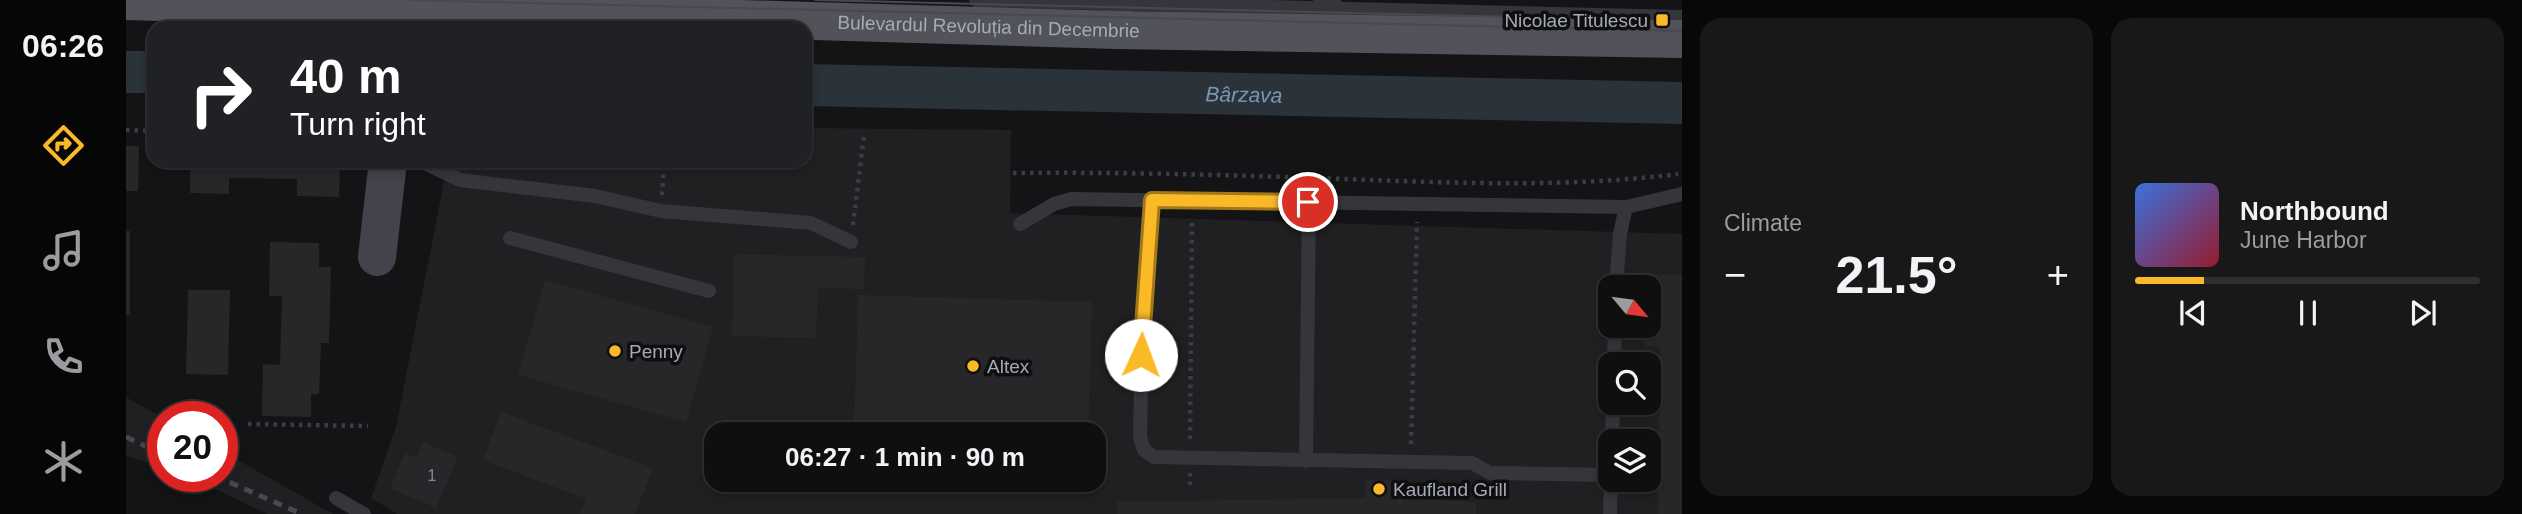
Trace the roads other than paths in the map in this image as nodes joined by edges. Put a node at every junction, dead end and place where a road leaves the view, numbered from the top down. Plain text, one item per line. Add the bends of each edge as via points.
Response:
1 (976, 0) edge
2 (126, 1) edge
3 (1117, 11) edge
4 (391, 12) edge
5 (1327, 14) edge
6 (1682, 18) edge
7 (1682, 39) edge
8 (387, 168) edge
9 (435, 168) edge
10 (1682, 194) edge
11 (1152, 200) junction
12 (1308, 202) junction
13 (1626, 207) junction
14 (1020, 223) dead end
15 (510, 238) dead end
16 (851, 242) road end
17 (377, 257) dead end
18 (1617, 275) edge
19 (709, 291) dead end
20 (1306, 461) junction
21 (1598, 477) edge
22 (1610, 492) edge
23 (336, 498) dead end
24 (364, 514) edge
25 (1610, 514) edge

1 - 3 lane
2 - 4 main road, Bulevardul Revoluția din Decembrie
3 - 4 main road, Bulevardul Revoluția din Decembrie
3 - 5 main road, Bulevardul Revoluția din Decembrie
5 - 6 lane
5 - 7 main road, Bulevardul Revoluția din Decembrie
8 - 17 street
9 - 16 lane via 460,180 595,196 662,211 811,223
10 - 13 lane
11 - 12 lane
11 - 14 lane via 1071,199
11 - 20 lane via 1142,336 1140,437 1144,450 1154,457
12 - 13 lane
12 - 20 lane
13 - 18 lane
15 - 19 lane
20 - 21 lane via 1472,463 1490,473
22 - 25 lane
23 - 24 lane

